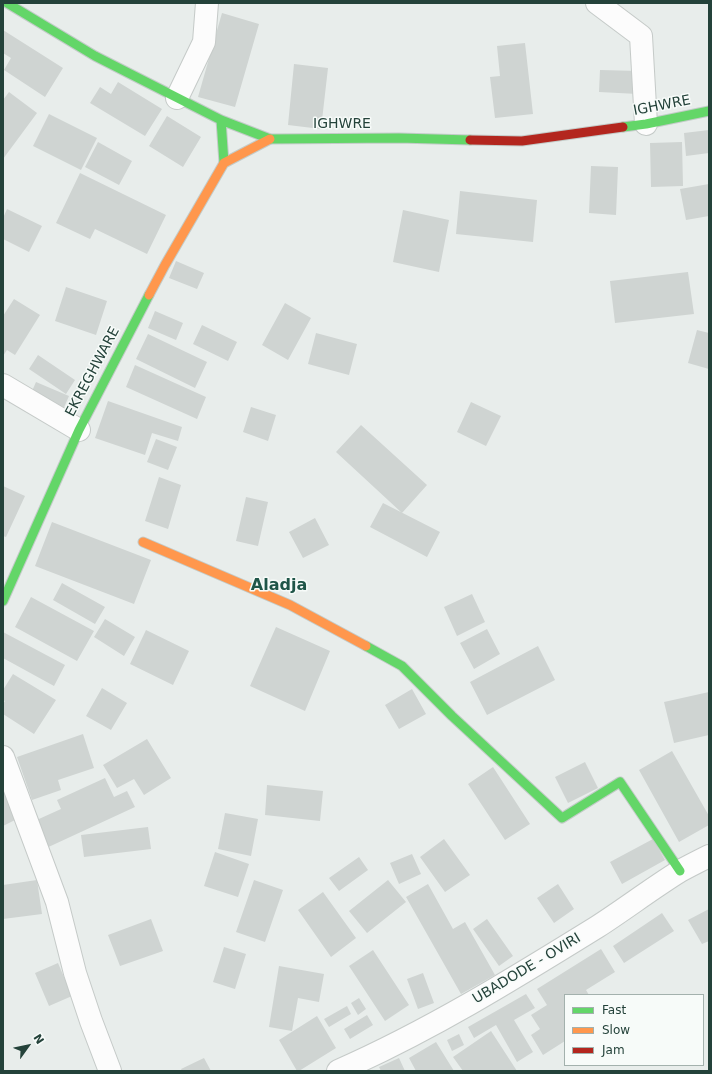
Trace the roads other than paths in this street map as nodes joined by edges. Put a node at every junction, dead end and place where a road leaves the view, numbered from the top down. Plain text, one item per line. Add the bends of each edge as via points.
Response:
1 (7, 3) edge
2 (207, 3) edge
3 (597, 3) edge
4 (178, 98) junction
5 (709, 111) edge
6 (221, 120) junction
7 (646, 124) junction
8 (270, 139) junction
9 (224, 163) junction
10 (3, 385) edge
11 (79, 430) junction
12 (143, 542) dead end
13 (3, 601) edge
14 (3, 756) edge
15 (709, 856) edge
16 (680, 871) junction
17 (110, 1071) edge
18 (338, 1071) edge

1 - 4 street, IGHWRE via 95,56
2 - 4 street via 204,42
3 - 7 street via 641,36
4 - 6 street, IGHWRE
5 - 7 street, IGHWRE
6 - 8 street, IGHWRE
6 - 9 street
7 - 8 street, IGHWRE via 522,141 399,138
8 - 9 street
9 - 11 street, EKREGHWARE via 165,265
10 - 11 street
11 - 13 street, EKREGHWARE
12 - 16 street via 290,605 402,666 562,818 620,782
14 - 17 street via 57,902 75,973
15 - 16 street, UBADODE - OVIRI
16 - 18 street, UBADODE - OVIRI via 608,920 522,973 369,1058

